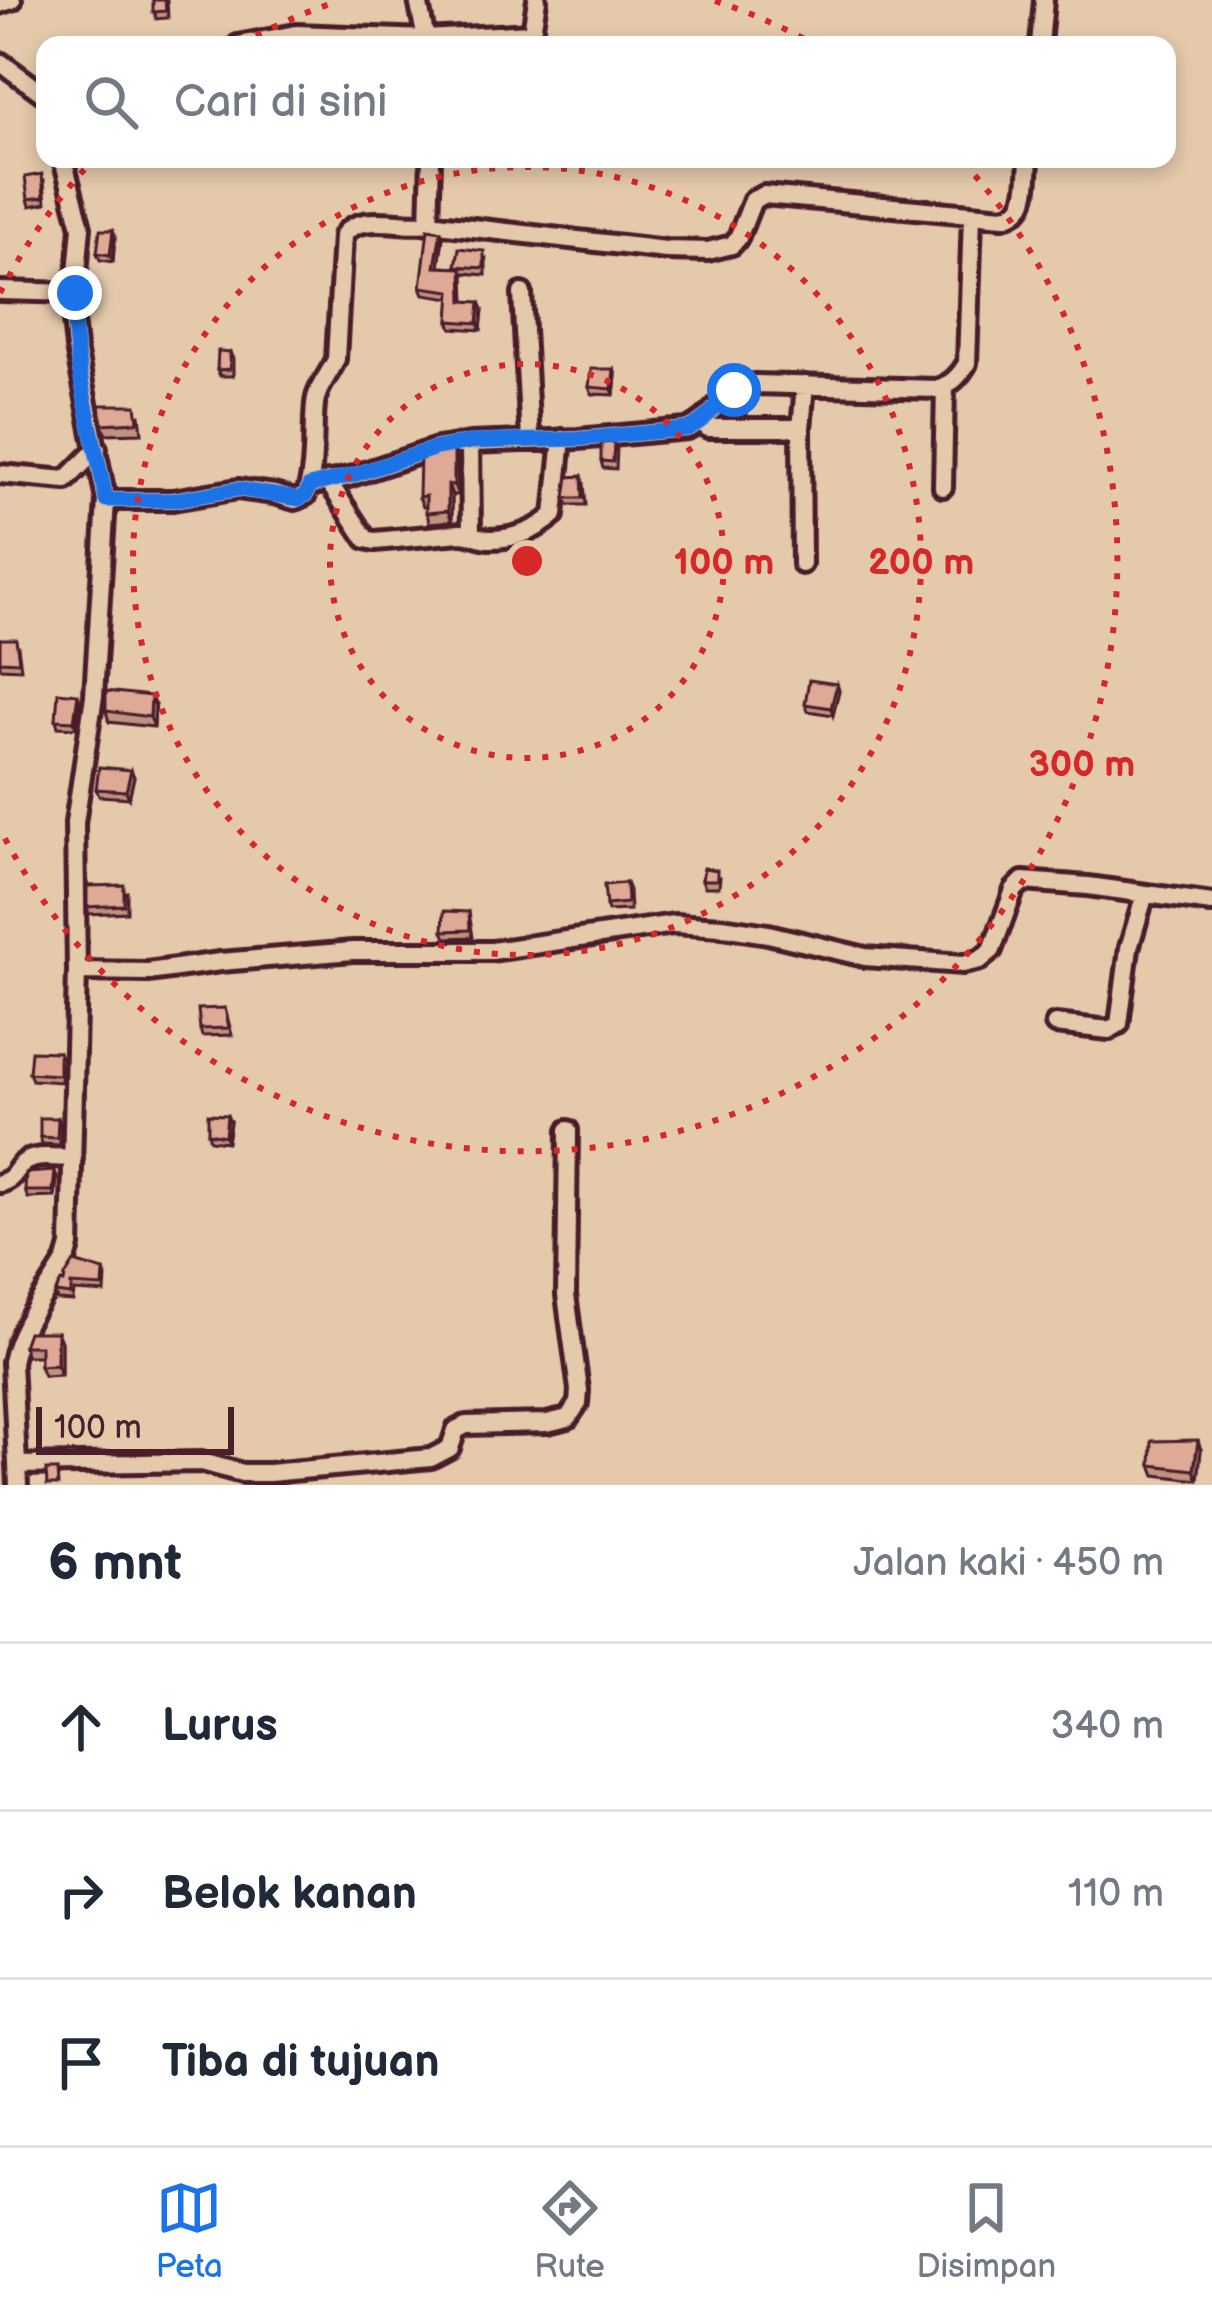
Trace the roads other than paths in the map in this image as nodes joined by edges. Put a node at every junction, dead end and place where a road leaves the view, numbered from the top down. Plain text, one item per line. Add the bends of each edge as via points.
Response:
1 (12, 0) edge
2 (418, 0) edge
3 (537, 0) edge
4 (1044, 0) edge
5 (0, 4) edge
6 (277, 36) edge
7 (329, 36) edge
8 (426, 36) edge
9 (531, 36) edge
10 (1041, 36) edge
11 (0, 62) edge
12 (36, 88) edge
13 (65, 168) edge
14 (431, 168) edge
15 (1028, 168) edge
16 (972, 214) junction
17 (429, 223) junction
18 (0, 291) edge
19 (75, 293) junction
20 (522, 293) dead end
21 (806, 386) junction
22 (945, 386) junction
23 (702, 422) junction
24 (801, 428) junction
25 (562, 439) junction
26 (530, 440) junction
27 (470, 442) junction
28 (98, 449) junction
29 (0, 474) edge
30 (328, 482) junction
31 (309, 486) junction
32 (943, 487) dead end
33 (106, 500) junction
34 (471, 533) junction
35 (802, 564) dead end
36 (1145, 894) junction
37 (1212, 903) edge
38 (77, 971) junction
39 (1055, 1024) dead end
40 (568, 1130) dead end
41 (73, 1158) junction
42 (0, 1183) edge
43 (18, 1465) junction
44 (18, 1485) edge

1 - 5 street
2 - 8 street
3 - 9 street
4 - 10 street
6 - 7 street
11 - 12 street
13 - 19 street via 81,227
14 - 17 street
15 - 16 street via 1018,212
16 - 17 street via 759,196 739,238 708,251
16 - 22 street via 967,363
17 - 31 street via 359,222 346,231 336,359 315,404
18 - 19 street
19 - 28 street via 76,348
20 - 26 street
21 - 22 street
21 - 23 street via 742,386
21 - 24 street
22 - 32 street
23 - 24 street
23 - 25 street
24 - 35 street
25 - 26 street
25 - 34 street via 554,515 521,535
26 - 27 street
27 - 30 street
27 - 34 street
28 - 29 street via 66,481
28 - 33 street
30 - 31 street
30 - 34 street via 366,539
31 - 33 street via 299,499 238,489
33 - 38 street via 94,696 75,823
36 - 37 street
36 - 38 street via 1023,881 992,950 963,964 865,957 768,934 674,924 492,951 353,951 148,972
36 - 39 street via 1119,1024
38 - 41 street
40 - 43 street via 566,1294 579,1390 568,1418 466,1425 431,1458 269,1473 202,1462
41 - 42 street via 29,1160
41 - 43 street via 66,1260 20,1333 12,1362
43 - 44 street

